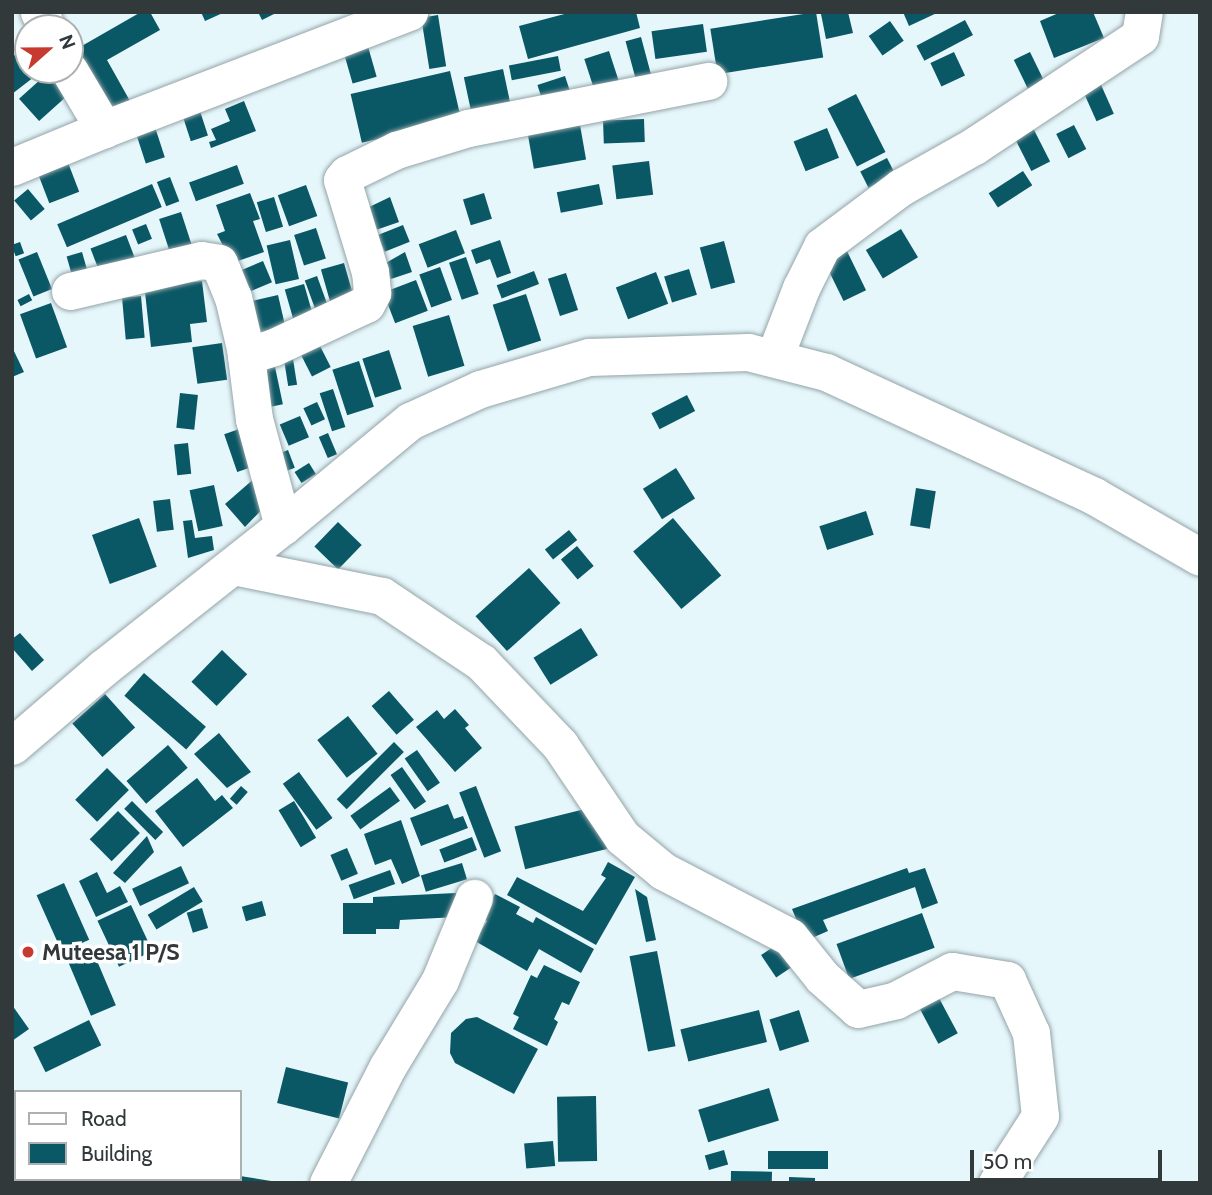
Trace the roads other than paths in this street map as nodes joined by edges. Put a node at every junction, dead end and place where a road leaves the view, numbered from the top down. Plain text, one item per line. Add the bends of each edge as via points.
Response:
1 (409, 12) edge
2 (1144, 12) edge
3 (708, 81) dead end
4 (77, 84) edge
5 (104, 129) junction
6 (12, 167) edge
7 (70, 292) dead end
8 (246, 356) junction
9 (774, 358) junction
10 (283, 526) junction
11 (1200, 556) edge
12 (233, 566) junction
13 (12, 746) edge
14 (474, 898) dead end
15 (328, 1183) edge
16 (997, 1183) edge

1 - 5 street
2 - 9 street via 1140,36 974,146 901,187 822,246
3 - 8 street via 468,128 396,150 347,174 342,180 370,272 372,293 366,304
4 - 5 street
5 - 6 street
7 - 8 street via 209,259 219,263 233,297
8 - 10 street via 254,419
9 - 10 street via 748,352 589,357 480,388 410,421
9 - 11 street via 826,372 1094,496
10 - 12 street
12 - 13 street
12 - 16 street via 382,596 481,662 560,746 622,837 663,871 790,937 822,976 858,1009 896,1000 952,971 1007,980 1031,1033 1040,1116
14 - 15 street via 440,980 388,1066

